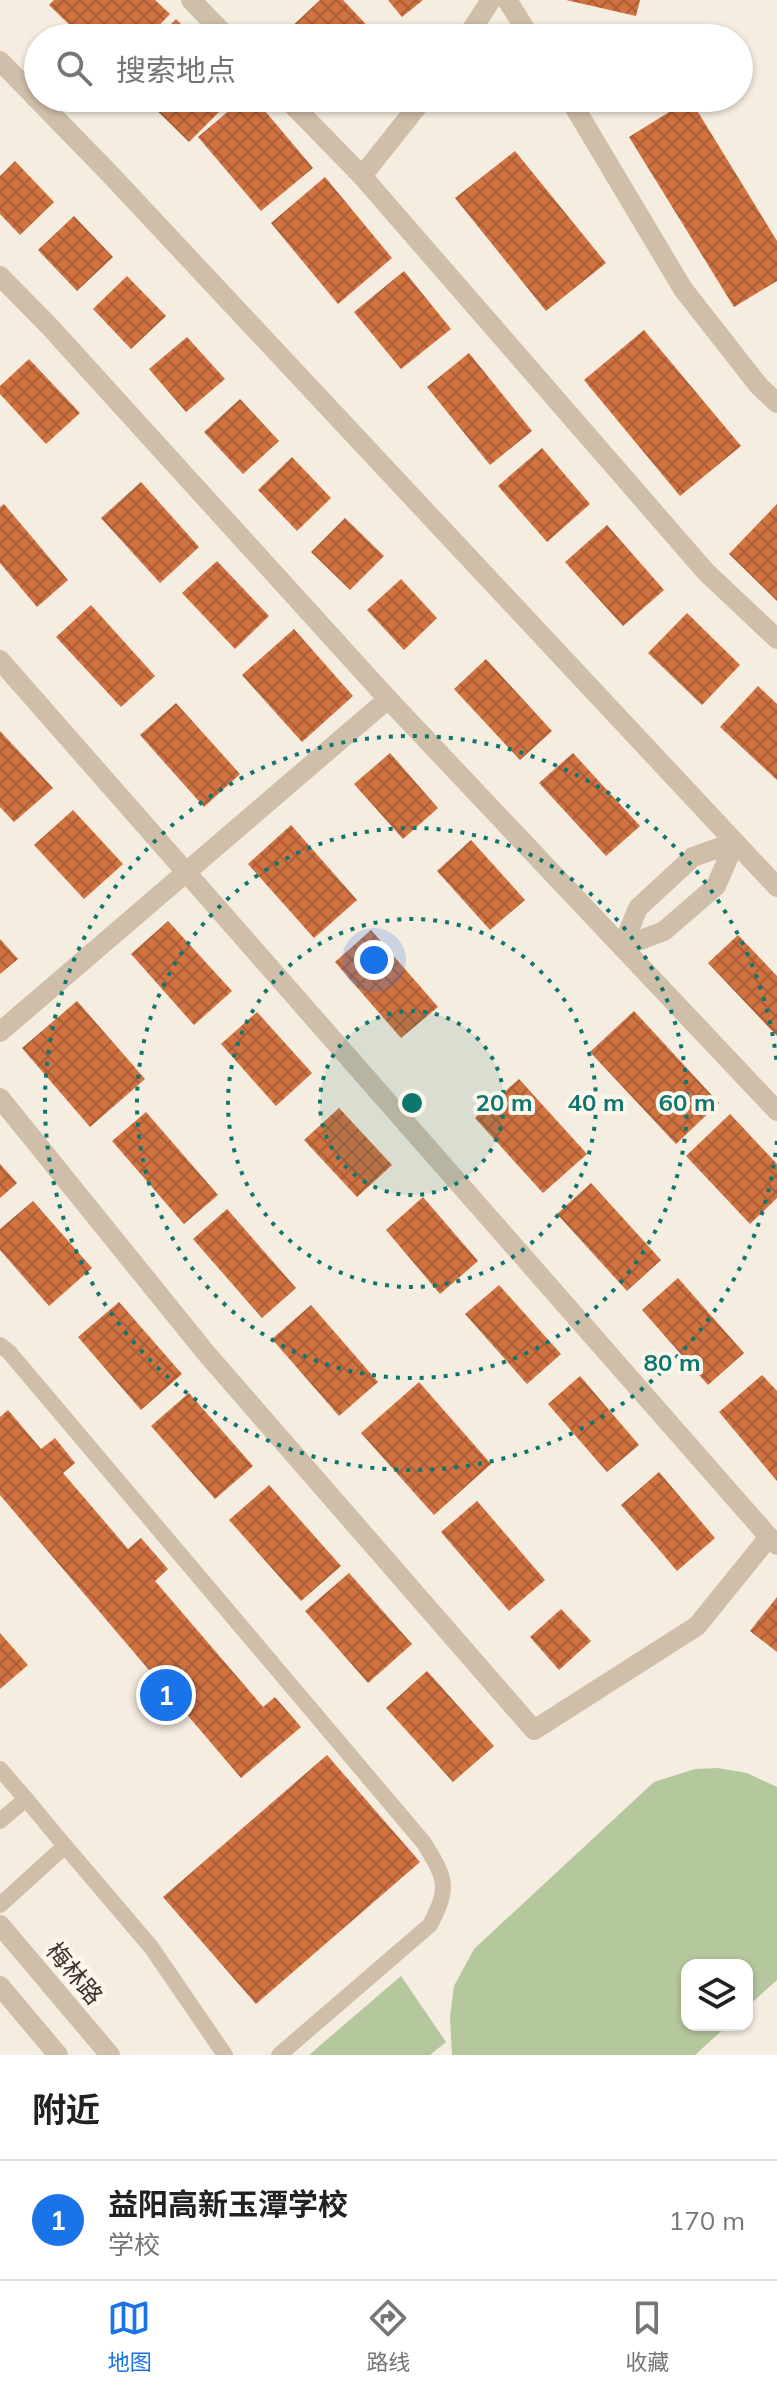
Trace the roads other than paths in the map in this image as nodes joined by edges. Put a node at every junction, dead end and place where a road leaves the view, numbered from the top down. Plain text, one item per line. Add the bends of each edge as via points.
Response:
1 (191, 0) edge
2 (491, 0) edge
3 (507, 0) edge
4 (214, 24) edge
5 (475, 24) edge
6 (522, 24) edge
7 (0, 61) edge
8 (24, 86) edge
9 (50, 112) edge
10 (300, 112) edge
11 (413, 112) edge
12 (577, 112) edge
13 (362, 176) junction
14 (0, 276) edge
15 (777, 403) edge
16 (777, 639) edge
17 (0, 660) edge
18 (388, 699) junction
19 (735, 842) junction
20 (185, 873) junction
21 (777, 887) edge
22 (622, 947) junction
23 (0, 1032) edge
24 (0, 1098) edge
25 (777, 1111) edge
26 (0, 1345) edge
27 (773, 1541) edge
28 (0, 1769) edge
29 (26, 1799) junction
30 (0, 1821) edge
31 (65, 1846) junction
32 (0, 1905) edge
33 (0, 1925) edge
34 (0, 1986) edge
35 (58, 2055) edge
36 (110, 2055) edge
37 (225, 2055) edge
38 (279, 2055) edge

1 - 4 street
2 - 5 street
3 - 6 street
7 - 8 street
9 - 19 street
10 - 13 street
11 - 13 street
12 - 15 street via 683,289
13 - 16 street via 706,572
14 - 18 street
17 - 20 street
18 - 20 street
18 - 22 street
19 - 21 street
19 - 22 street via 716,886 664,931
19 - 22 street via 693,857 638,908
20 - 23 street
20 - 27 street
22 - 25 street
24 - 27 street via 206,1353 534,1730 697,1626
26 - 38 lane via 414,1831 441,1872 444,1899 430,1925
28 - 29 lane
29 - 30 lane
29 - 31 lane
31 - 32 lane
31 - 37 lane via 151,1947
33 - 36 street, 梅林路
34 - 35 street

